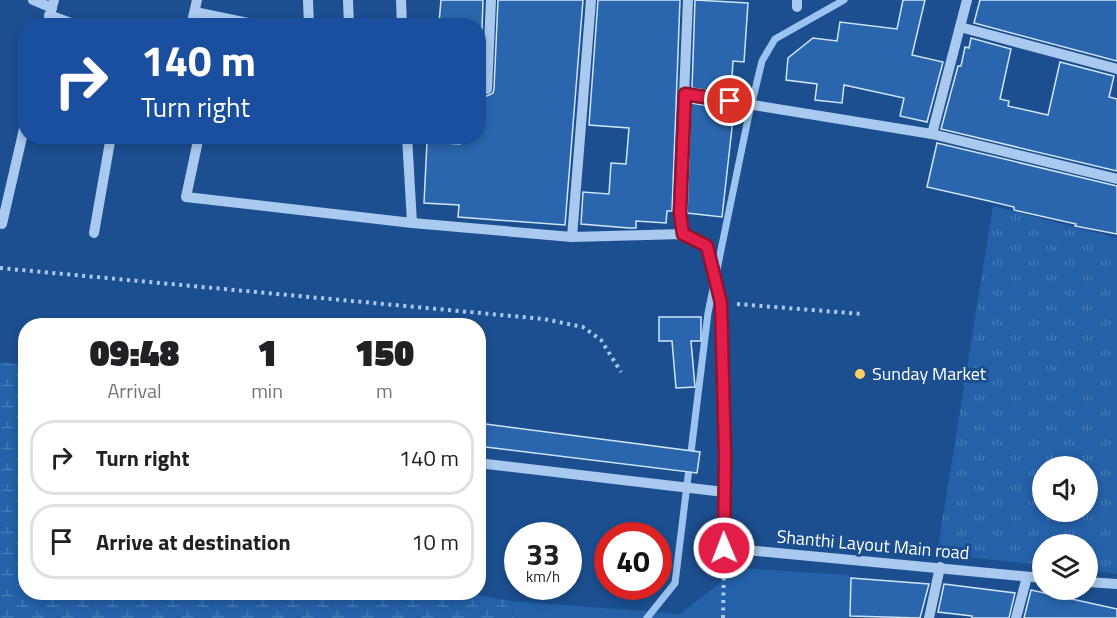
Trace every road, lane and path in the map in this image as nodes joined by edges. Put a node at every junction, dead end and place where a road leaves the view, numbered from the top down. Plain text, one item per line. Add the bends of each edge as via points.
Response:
1 (33, 0) edge
2 (197, 0) edge
3 (308, 0) edge
4 (348, 0) edge
5 (401, 0) edge
6 (491, 0) edge
7 (591, 0) edge
8 (688, 0) edge
9 (967, 0) edge
10 (51, 12) edge
11 (195, 12) junction
12 (193, 18) edge
13 (224, 18) edge
14 (309, 18) edge
15 (349, 18) edge
16 (402, 18) edge
17 (960, 27) junction
18 (1117, 69) edge
19 (487, 89) dead end
20 (685, 94) junction
21 (932, 134) junction
22 (20, 144) edge
23 (110, 144) edge
24 (197, 144) edge
25 (407, 144) edge
26 (1117, 179) edge
27 (412, 223) junction
28 (2, 224) dead end
29 (94, 234) dead end
30 (683, 234) junction
31 (572, 237) junction
32 (0, 268) edge
33 (721, 303) junction
34 (862, 314) dead end
35 (621, 372) dead end
36 (486, 464) edge
37 (724, 492) junction
38 (724, 548) junction
39 (940, 567) junction
40 (1027, 577) junction
41 (1032, 577) edge
42 (1098, 583) edge
43 (1117, 584) edge
44 (723, 618) edge
45 (929, 618) edge
46 (1016, 618) edge

1 - 10 street
2 - 11 street
3 - 14 street
4 - 15 street
5 - 16 street
6 - 19 street
7 - 31 street
8 - 20 street
9 - 17 street
11 - 12 street
11 - 13 street
17 - 18 street
17 - 21 street
20 - 21 street
20 - 30 street via 680,213
21 - 26 street
22 - 28 street
23 - 29 street
24 - 27 street via 186,196
25 - 27 street
27 - 31 street
30 - 31 street
30 - 33 street via 707,246
32 - 35 path via 544,319 583,327 601,340
33 - 34 path
33 - 37 street
36 - 37 street
37 - 38 street
38 - 39 street, Shanthi Layout Main road
38 - 44 path
39 - 40 street, Shanthi Layout Main road
39 - 45 street
40 - 41 street, Shanthi Layout Main road
40 - 46 street
42 - 43 street

